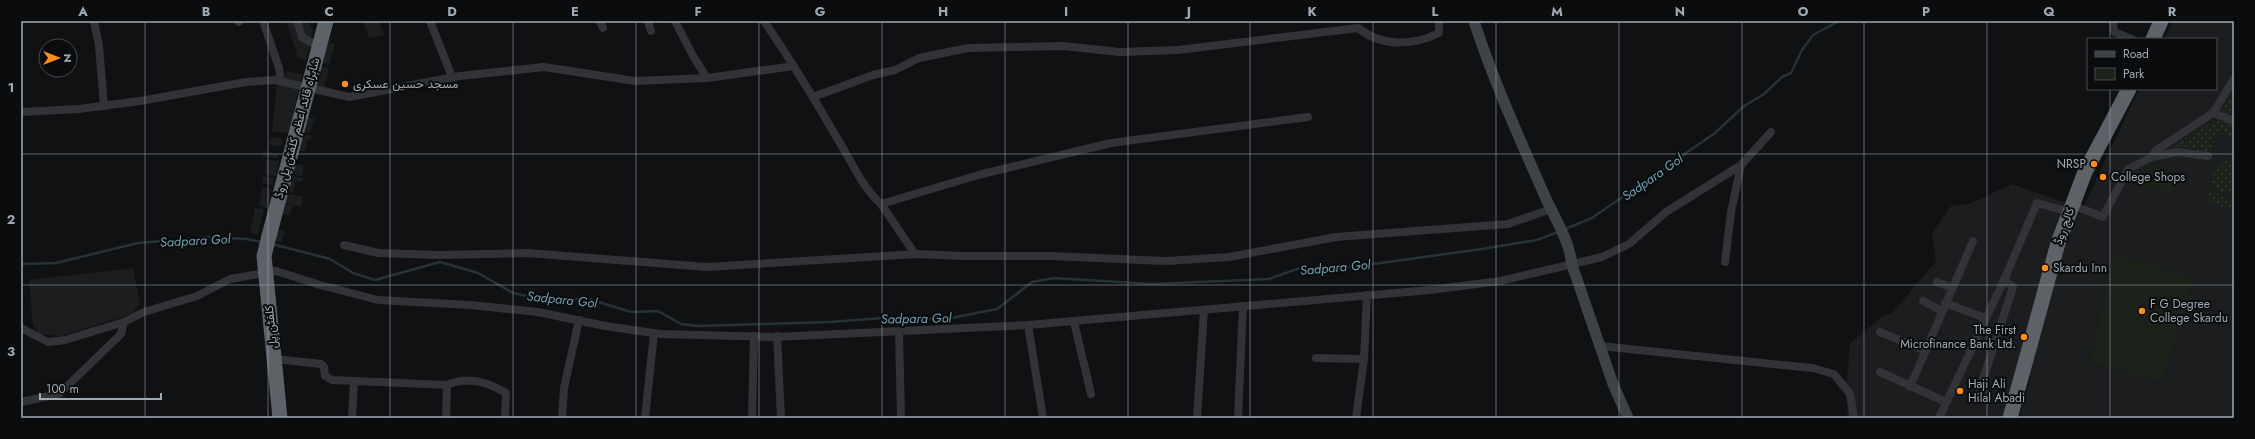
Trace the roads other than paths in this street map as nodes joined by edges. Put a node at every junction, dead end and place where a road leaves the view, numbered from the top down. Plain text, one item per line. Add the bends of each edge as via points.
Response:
1 (94, 21) edge
2 (263, 21) edge
3 (297, 21) edge
4 (326, 21) edge
5 (430, 21) edge
6 (648, 21) edge
7 (675, 21) edge
8 (764, 21) edge
9 (1439, 21) edge
10 (1474, 21) edge
11 (2112, 21) edge
12 (2161, 21) edge
13 (651, 31) dead end
14 (2129, 38) edge
15 (2153, 38) edge
16 (319, 47) junction
17 (794, 66) junction
18 (452, 77) junction
19 (707, 78) junction
20 (2234, 79) edge
21 (281, 81) junction
22 (309, 89) junction
23 (2128, 90) edge
24 (813, 97) junction
25 (104, 106) junction
26 (21, 112) edge
27 (2213, 113) junction
28 (1308, 117) dead end
29 (2234, 121) edge
30 (1771, 132) dead end
31 (2208, 156) dead end
32 (2152, 157) junction
33 (1741, 166) junction
34 (881, 204) junction
35 (2071, 208) junction
36 (1553, 211) junction
37 (270, 236) joint
38 (1973, 241) dead end
39 (344, 245) dead end
40 (915, 254) junction
41 (1725, 262) dead end
42 (1572, 265) junction
43 (2004, 280) junction
44 (1938, 282) dead end
45 (1952, 288) junction
46 (1367, 295) junction
47 (1923, 301) dead end
48 (1945, 303) junction
49 (1243, 306) junction
50 (1204, 310) junction
51 (1942, 311) junction
52 (1985, 318) junction
53 (579, 320) junction
54 (124, 322) junction
55 (1074, 322) junction
56 (1028, 325) junction
57 (21, 328) edge
58 (899, 332) junction
59 (1880, 332) dead end
60 (654, 333) junction
61 (754, 336) junction
62 (777, 336) junction
63 (1600, 346) junction
64 (1926, 351) junction
65 (1316, 358) dead end
66 (274, 359) junction
67 (1364, 360) junction
68 (1880, 372) dead end
69 (354, 381) junction
70 (447, 386) junction
71 (1910, 387) junction
72 (1091, 394) dead end
73 (1977, 398) dead end
74 (21, 402) edge
75 (1946, 402) junction
76 (280, 418) edge
77 (352, 418) edge
78 (446, 418) edge
79 (505, 418) edge
80 (562, 418) edge
81 (645, 418) edge
82 (752, 418) edge
83 (781, 418) edge
84 (901, 418) edge
85 (1043, 418) edge
86 (1197, 418) edge
87 (1238, 418) edge
88 (1356, 418) edge
89 (1628, 418) edge
90 (1854, 418) edge
91 (1940, 418) edge
92 (2010, 418) edge

1 - 25 street via 99,46
2 - 21 street
3 - 16 street via 302,37
4 - 16 highway, شاہراہ قائد اعظم کلفٹن پل روڈ
5 - 18 street
6 - 13 street
7 - 19 street
8 - 17 street
9 - 24 street via 1439,33 1405,43 1370,38 1358,28 1178,50 1120,52 1063,46 968,48 919,58 895,70 873,75
10 - 36 main road via 1489,66
11 - 14 street via 2114,32
12 - 15 highway
16 - 22 highway, شاہراہ قائد اعظم کلفٹن پل روڈ
17 - 19 street
17 - 24 street
18 - 19 street via 544,67 635,81
18 - 22 street via 349,97
20 - 27 street
21 - 22 street
21 - 25 street via 246,82
22 - 37 highway, شاہراہ قائد اعظم کلفٹن پل روڈ
23 - 35 highway, کالج روڈ via 2085,172
24 - 34 street via 856,173
25 - 26 street
27 - 29 street
27 - 32 street via 2155,151
28 - 34 street via 1111,143 982,174
30 - 33 street
31 - 32 street via 2177,152
32 - 35 street via 2128,169 2103,217
33 - 41 street via 1731,212
33 - 42 street via 1666,212 1629,244 1602,257
34 - 40 street
35 - 43 street via 2037,203
35 - 92 highway, کالج روڈ via 2058,243
36 - 40 street via 1508,224 1336,237 1229,257 1166,261
36 - 42 main road via 1570,250
37 - 66 highway, کلفٹن پل, bridge via 264,256
38 - 45 street
39 - 40 street via 378,253 526,253 707,267
42 - 46 street via 1500,281
42 - 63 main road
43 - 52 street
43 - 73 street via 2013,287
44 - 45 street
45 - 48 street
46 - 49 street
46 - 67 street
47 - 51 street
48 - 51 street
48 - 52 street
49 - 50 street
49 - 87 street
50 - 55 street
50 - 86 street
51 - 64 street
52 - 75 street
53 - 54 street via 538,312 470,305 378,300 276,271 230,280 197,296 144,312
53 - 60 street
53 - 80 street via 564,388
54 - 57 street via 65,340 48,342
54 - 74 street via 121,334 60,394
55 - 56 street
55 - 72 street
56 - 58 street
56 - 85 street
58 - 62 street
58 - 84 street
59 - 64 street
60 - 61 street
60 - 81 street
61 - 62 street
61 - 82 street
62 - 83 street
63 - 89 main road
63 - 90 street via 1812,368 1834,374 1850,394
64 - 71 street
65 - 67 street
66 - 69 street via 321,364 325,376 332,380
66 - 76 highway, کلفٹن پل, bridge
67 - 88 street
68 - 71 street
69 - 70 street
69 - 77 street
70 - 78 street
70 - 79 street via 456,381 492,385 506,393
71 - 75 street
75 - 91 street

